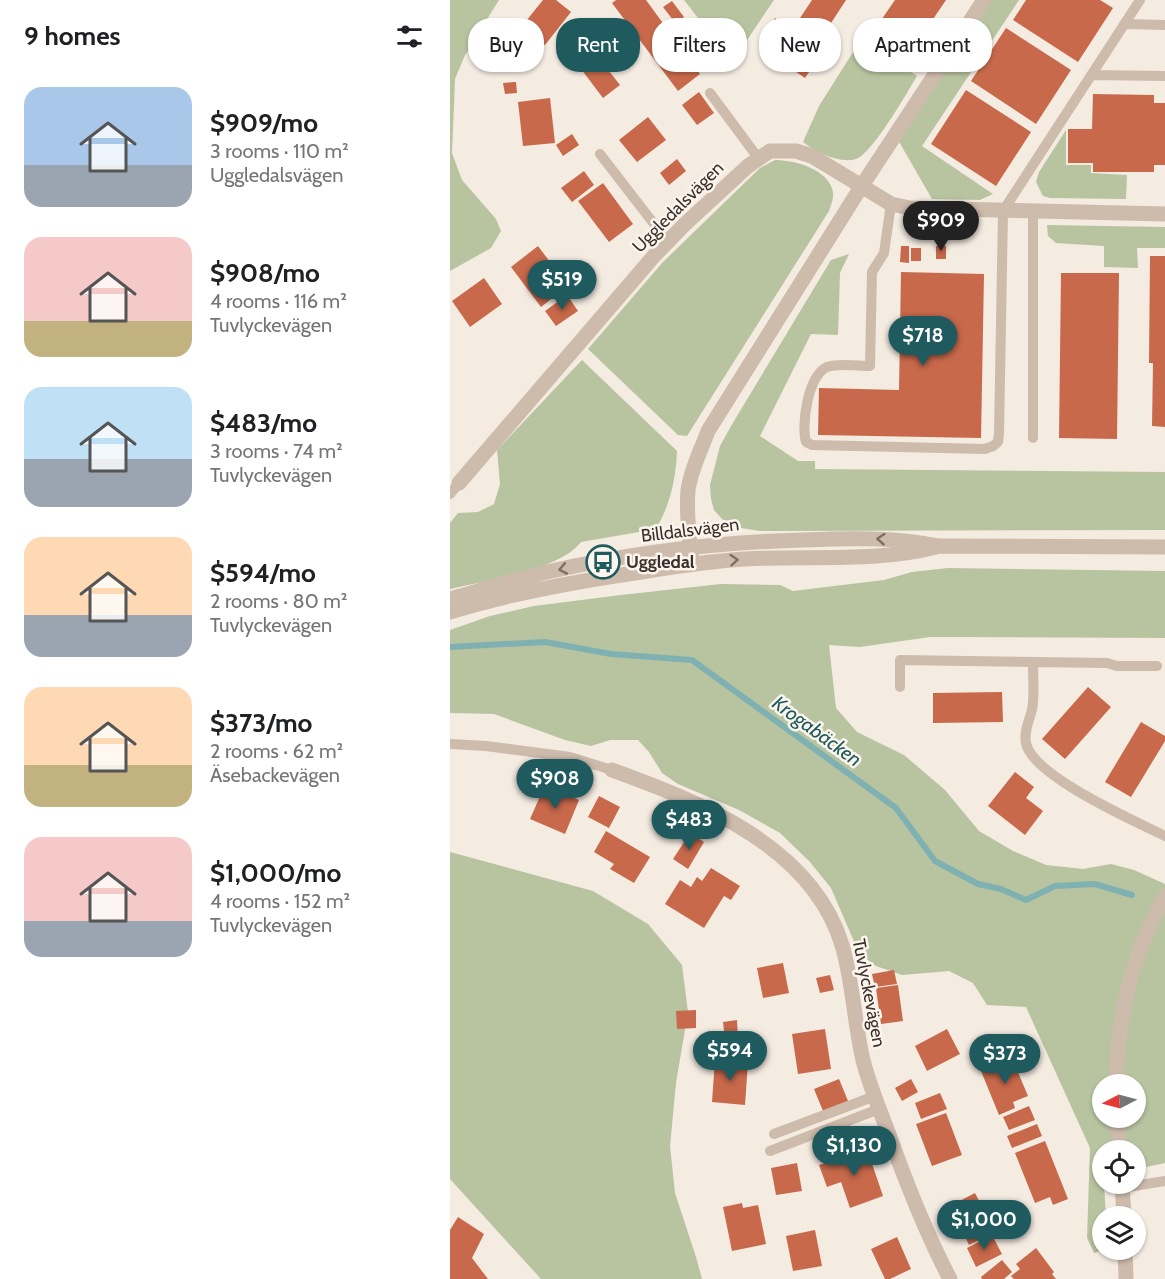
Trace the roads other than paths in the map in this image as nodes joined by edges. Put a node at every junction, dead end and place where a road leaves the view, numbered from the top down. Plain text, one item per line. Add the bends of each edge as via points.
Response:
1 (984, 0) edge
2 (1140, 0) edge
3 (1124, 24) junction
4 (1165, 25) edge
5 (1091, 75) junction
6 (1165, 76) edge
7 (710, 93) dead end
8 (600, 154) dead end
9 (759, 159) junction
10 (861, 187) junction
11 (891, 204) junction
12 (1003, 211) junction
13 (1033, 211) junction
14 (1165, 214) edge
15 (668, 242) junction
16 (1033, 438) dead end
17 (455, 488) edge
18 (939, 546) junction
19 (690, 547) junction
20 (1165, 547) edge
21 (692, 564) junction
22 (450, 599) edge
23 (450, 612) edge
24 (1033, 662) junction
25 (1157, 666) dead end
26 (900, 687) dead end
27 (450, 744) edge
28 (612, 770) joint
29 (1165, 836) edge
30 (1165, 896) edge
31 (1117, 1074) edge
32 (877, 1102) junction
33 (774, 1134) dead end
34 (770, 1151) dead end
35 (1165, 1181) edge
36 (1146, 1183) edge
37 (1125, 1260) edge
38 (950, 1279) edge
39 (1126, 1279) edge

1 - 10 street
2 - 3 lane
3 - 4 lane
3 - 5 lane
5 - 6 lane
5 - 12 lane
7 - 9 lane
8 - 15 lane
9 - 10 street, Uggledalsvägen via 770,151 796,151 812,156
9 - 15 street, Uggledalsvägen
10 - 11 street, Uggledalsvägen
10 - 19 street via 708,431 688,489
11 - 12 street, Uggledalsvägen
11 - 12 lane via 884,254 872,272 870,366 830,366 821,371 810,392 804,419 806,442 812,445 985,449 998,442
12 - 13 street, Uggledalsvägen
13 - 14 street, Uggledalsvägen
13 - 16 lane
15 - 17 street, Uggledalsvägen
18 -> 19 street, Billdalsvägen via 861,538
18 - 20 street, Billdalsvägen
21 -> 18 street, Billdalsvägen via 861,557
19 - 21 street
19 -> 22 street, Billdalsvägen via 547,572
21 - 23 street, Billdalsvägen via 549,587
24 - 25 lane
24 - 26 lane via 900,660
24 - 29 lane via 1033,703 1025,733 1026,746 1037,762 1073,789
27 - 28 lane, Tuvlyckevägen via 570,757
28 - 32 street, Tuvlyckevägen via 690,801 742,828 784,859 818,897 842,944 860,1045
30 - 31 street via 1144,937 1132,976
32 - 33 lane
32 - 34 lane
32 - 38 street, Tuvlyckevägen via 931,1243
35 - 36 lane
37 - 39 street

